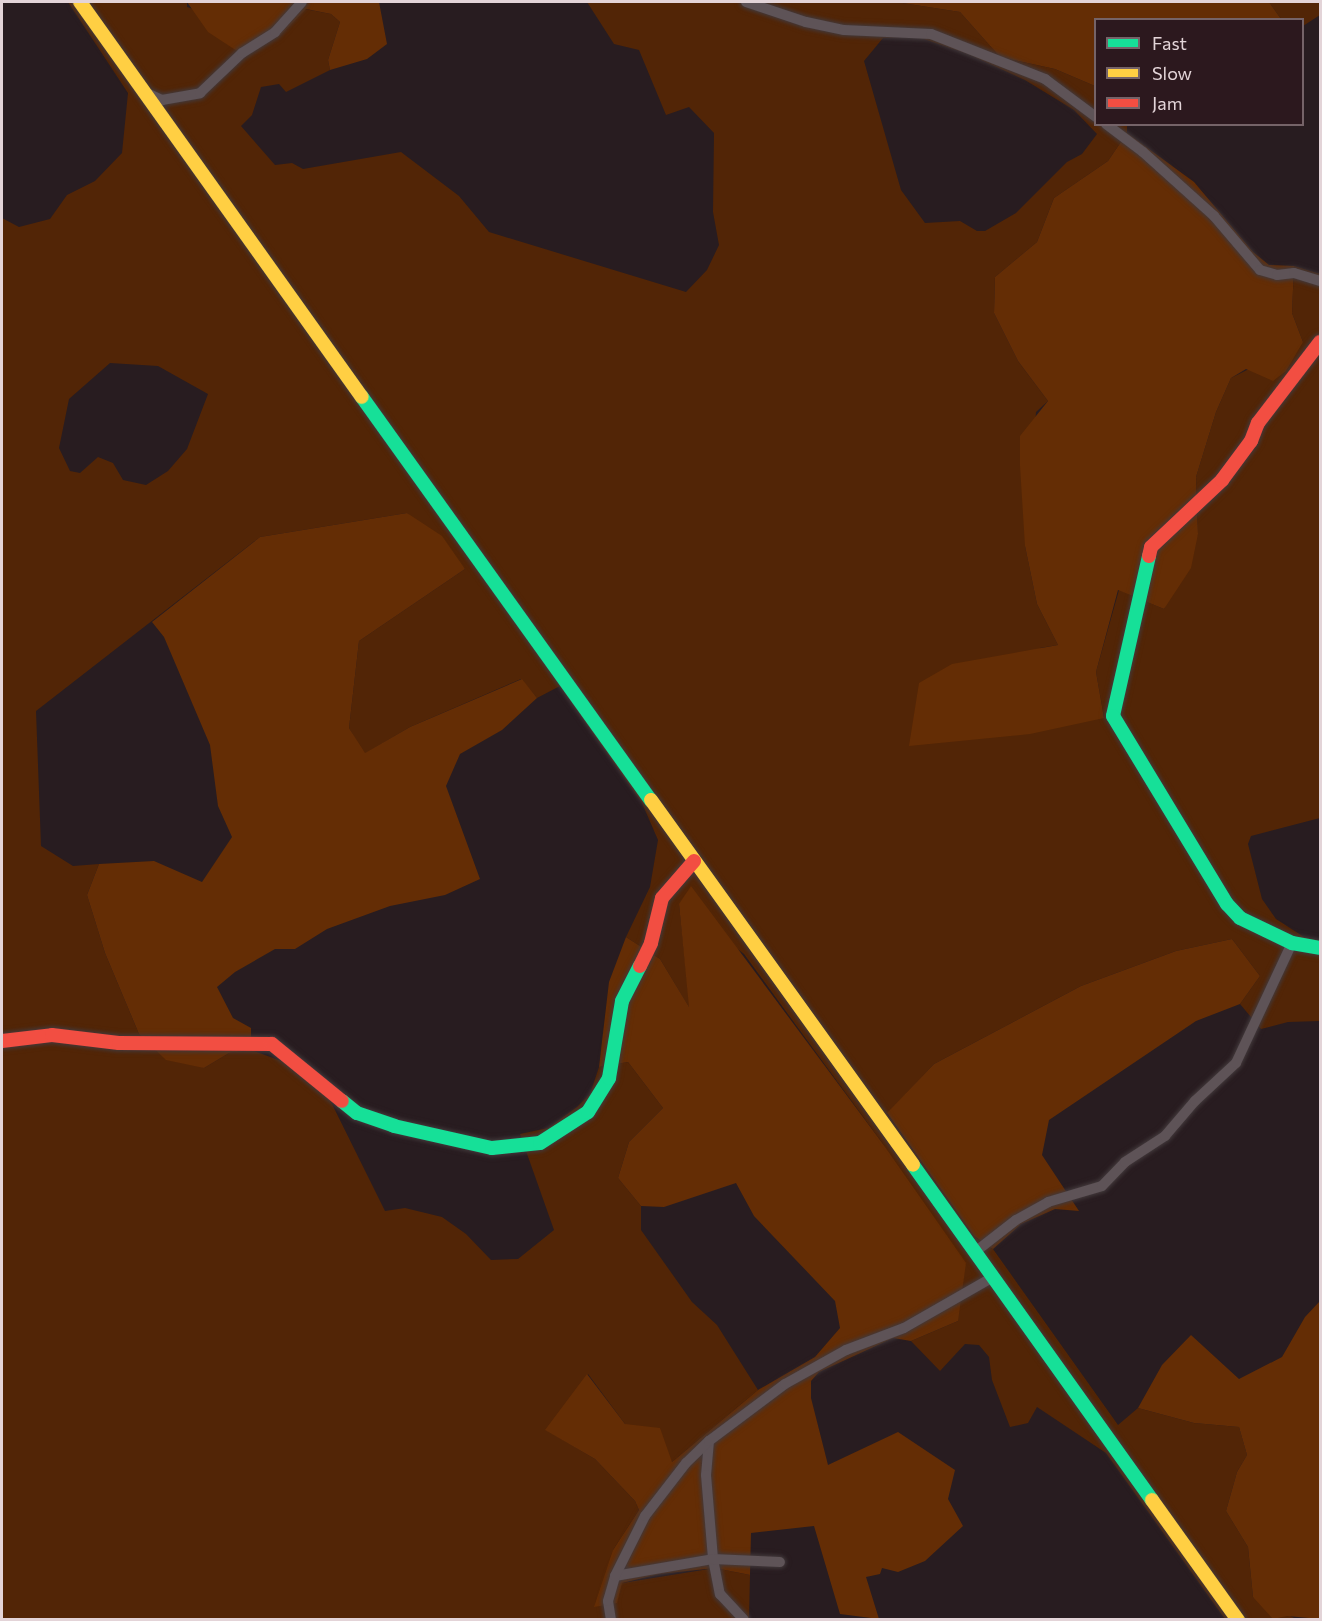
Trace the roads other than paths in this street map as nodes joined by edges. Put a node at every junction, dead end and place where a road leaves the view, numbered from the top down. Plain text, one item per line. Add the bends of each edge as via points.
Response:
1 (80, 2) edge
2 (302, 2) edge
3 (746, 2) edge
4 (144, 92) junction
5 (1094, 116) edge
6 (1109, 126) edge
7 (1320, 281) edge
8 (1320, 342) edge
9 (694, 861) junction
10 (1292, 943) junction
11 (1320, 948) edge
12 (2, 1041) edge
13 (975, 1252) junction
14 (993, 1277) junction
15 (709, 1441) junction
16 (713, 1559) junction
17 (780, 1562) dead end
18 (615, 1576) junction
19 (611, 1620) edge
20 (744, 1620) edge
21 (1238, 1620) edge

1 - 4 street
2 - 4 street via 275,32 242,53 200,93 162,100
3 - 5 street via 844,30 931,34 1045,79
4 - 9 street
6 - 7 street via 1214,216 1260,270 1277,275 1294,273
8 - 10 street via 1258,423 1251,441 1222,480 1151,547 1113,716 1227,904 1240,918
9 - 12 street via 658,906 651,943 622,1001 609,1078 588,1112 540,1143 492,1148 394,1126 357,1113 272,1044 119,1043 52,1035
9 - 13 street
10 - 11 street
10 - 13 street via 1236,1063 1165,1136 1125,1162 1102,1186 1048,1202 1016,1220
13 - 14 street
14 - 15 street via 904,1328 846,1350 785,1384
14 - 21 street
15 - 16 street via 706,1475
15 - 18 street via 686,1463 645,1516
16 - 17 street
16 - 18 street
16 - 20 street via 720,1594
18 - 19 street via 608,1601

